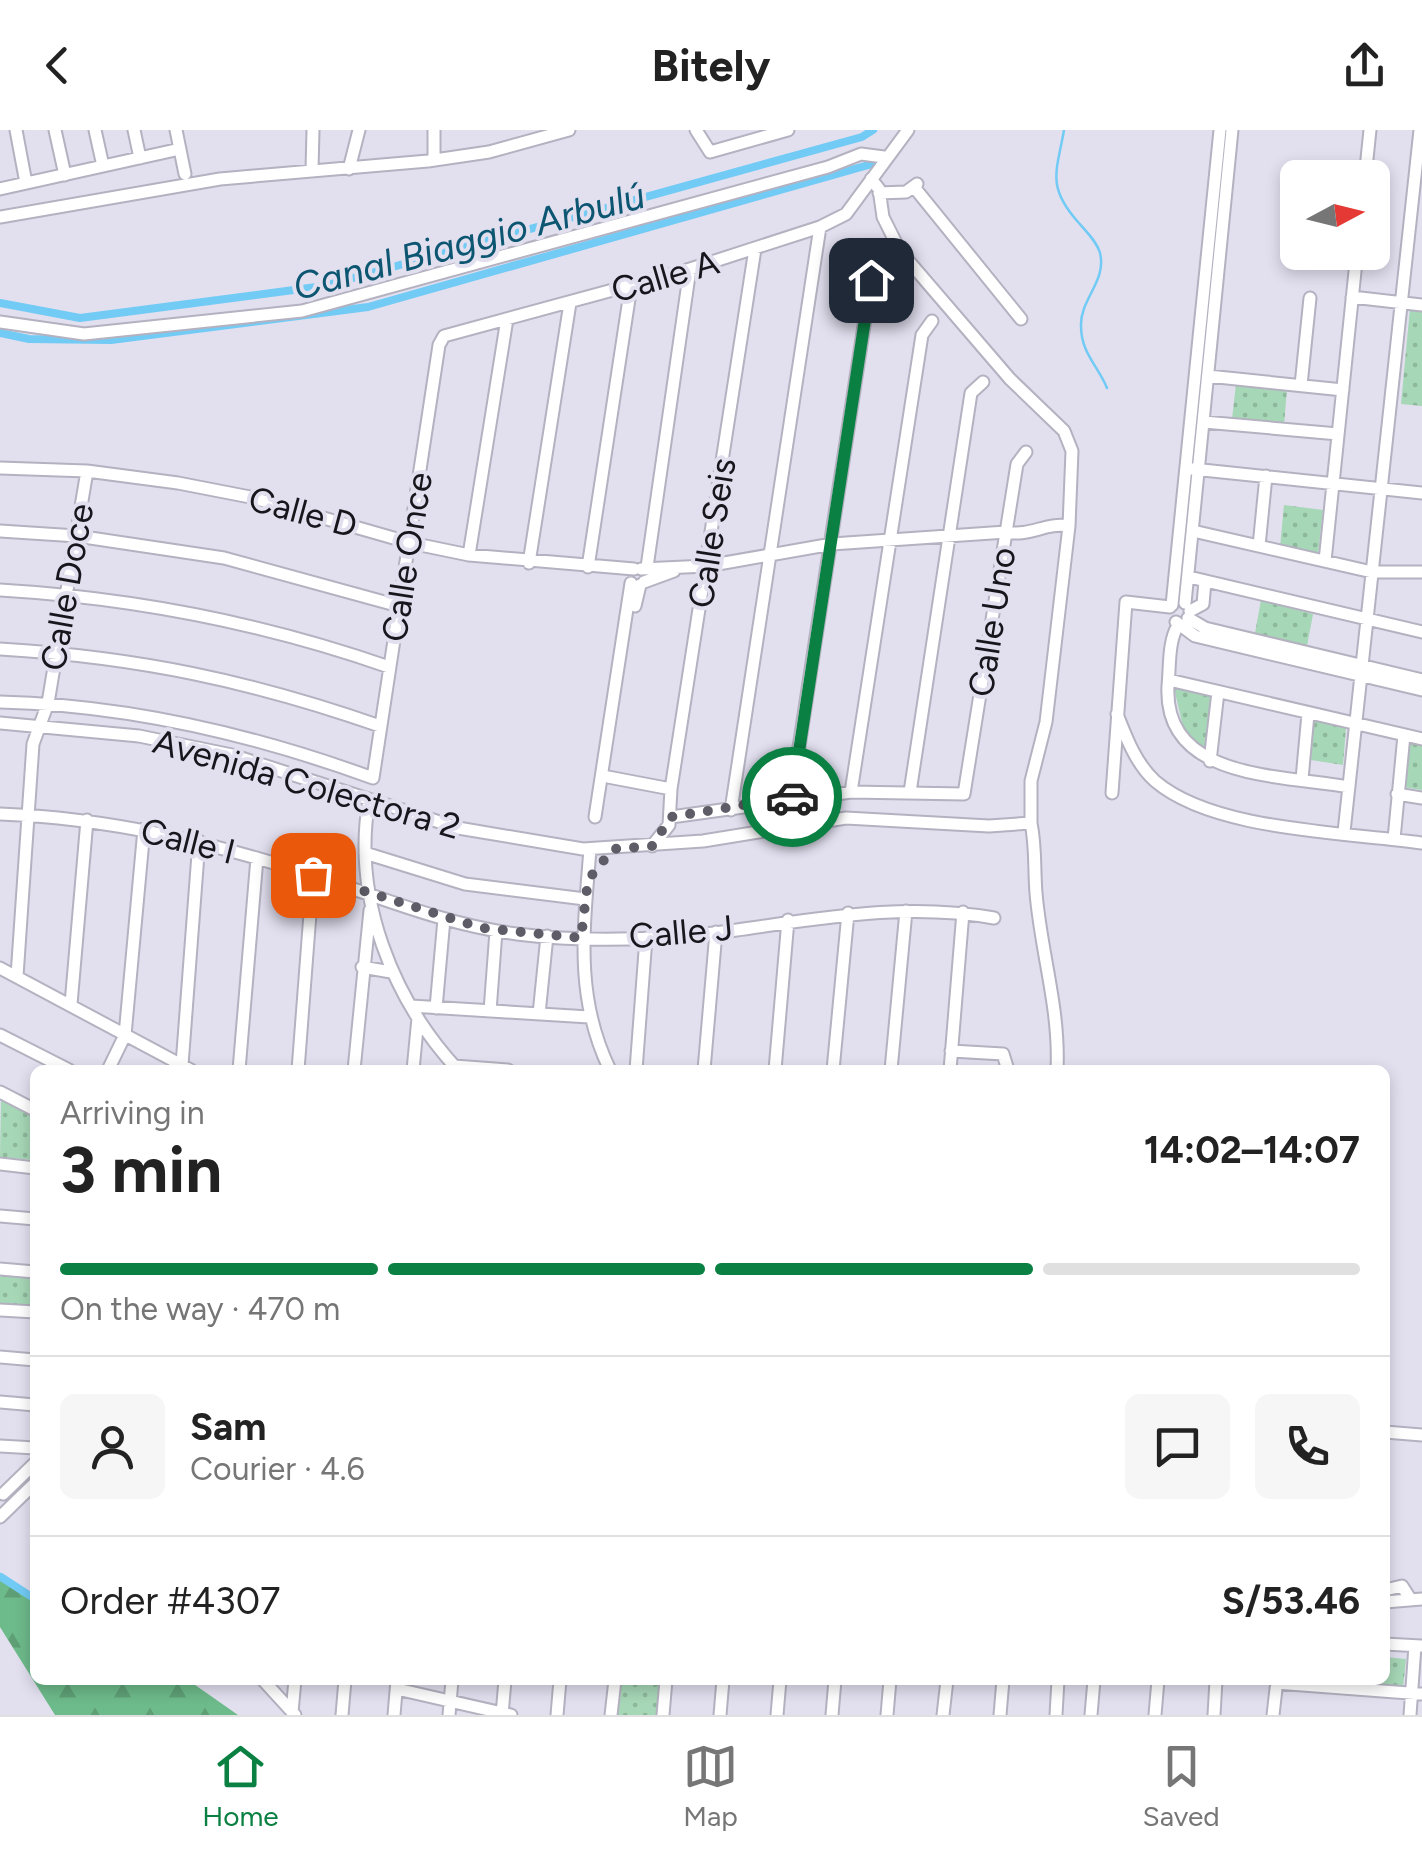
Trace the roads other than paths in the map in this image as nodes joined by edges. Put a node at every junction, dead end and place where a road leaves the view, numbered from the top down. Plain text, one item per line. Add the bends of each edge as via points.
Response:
1 (16, 130) edge
2 (55, 130) edge
3 (95, 130) edge
4 (134, 130) edge
5 (176, 130) edge
6 (314, 130) edge
7 (359, 130) edge
8 (434, 130) edge
9 (569, 130) edge
10 (696, 130) edge
11 (788, 130) edge
12 (908, 130) edge
13 (1220, 130) edge
14 (1232, 130) edge
15 (1370, 130) edge
16 (1419, 130) edge
17 (180, 150) junction
18 (140, 158) junction
19 (884, 158) junction
20 (434, 160) junction
21 (1367, 160) edge
22 (102, 166) junction
23 (349, 169) junction
24 (312, 170) junction
25 (185, 174) dead end
26 (65, 175) junction
27 (869, 182) junction
28 (26, 183) junction
29 (0, 189) edge
30 (879, 193) junction
31 (0, 217) edge
32 (820, 227) junction
33 (756, 249) junction
34 (882, 264) dead end
35 (690, 269) junction
36 (1355, 270) edge
37 (630, 286) junction
38 (1352, 297) junction
39 (1310, 298) dead end
40 (570, 303) junction
41 (1400, 303) junction
42 (1422, 305) edge
43 (507, 319) junction
44 (1021, 319) dead end
45 (932, 321) dead end
46 (0, 322) edge
47 (444, 336) joint
48 (1208, 376) junction
49 (983, 382) dead end
50 (1301, 385) junction
51 (1343, 390) junction
52 (1204, 422) junction
53 (1338, 434) junction
54 (1026, 452) dead end
55 (0, 468) edge
56 (1192, 469) junction
57 (87, 471) junction
58 (1266, 476) junction
59 (1334, 483) junction
60 (1382, 488) junction
61 (1422, 493) edge
62 (1069, 526) junction
63 (0, 531) edge
64 (1006, 532) junction
65 (1193, 532) junction
66 (951, 535) junction
67 (77, 536) junction
68 (892, 539) junction
69 (411, 543) junction
70 (832, 544) junction
71 (1259, 546) junction
72 (469, 555) junction
73 (771, 555) junction
74 (1325, 561) junction
75 (529, 563) junction
76 (707, 566) junction
77 (588, 567) junction
78 (1372, 572) junction
79 (1422, 572) edge
80 (638, 576) junction
81 (1188, 577) junction
82 (1205, 581) junction
83 (0, 590) edge
84 (67, 594) junction
85 (398, 606) junction
86 (1180, 613) junction
87 (1367, 619) junction
88 (1422, 632) edge
89 (0, 649) edge
90 (57, 652) junction
91 (389, 667) junction
92 (1362, 671) junction
93 (1169, 680) junction
94 (1422, 680) edge
95 (1422, 690) edge
96 (1218, 692) junction
97 (0, 702) edge
98 (48, 704) junction
99 (1117, 714) junction
100 (1308, 714) junction
101 (0, 723) edge
102 (39, 725) junction
103 (1356, 725) junction
104 (380, 726) junction
105 (1404, 735) junction
106 (1422, 740) edge
107 (1210, 761) junction
108 (373, 778) joint
109 (608, 778) junction
110 (1302, 779) junction
111 (1349, 787) junction
112 (671, 789) junction
113 (851, 792) junction
114 (910, 792) junction
115 (1112, 792) dead end
116 (1397, 794) junction
117 (1422, 798) edge
118 (792, 799) junction
119 (369, 800) junction
120 (731, 810) junction
121 (0, 814) edge
122 (29, 815) junction
123 (671, 817) junction
124 (88, 820) junction
125 (1031, 823) junction
126 (144, 829) junction
127 (1344, 832) junction
128 (1394, 839) junction
129 (199, 841) junction
130 (1422, 843) edge
131 (652, 846) junction
132 (590, 849) junction
133 (613, 849) junction
134 (365, 853) junction
135 (257, 858) junction
136 (313, 875) junction
137 (588, 880) junction
138 (372, 896) junction
139 (585, 898) junction
140 (906, 911) junction
141 (963, 912) junction
142 (848, 913) junction
143 (994, 918) dead end
144 (444, 919) junction
145 (788, 920) junction
146 (496, 931) junction
147 (716, 932) junction
148 (547, 936) junction
149 (581, 938) junction
150 (646, 938) junction
151 (362, 967) junction
152 (0, 968) edge
153 (391, 972) junction
154 (17, 976) junction
155 (71, 1004) junction
156 (436, 1008) junction
157 (490, 1011) junction
158 (414, 1012) junction
159 (539, 1014) junction
160 (589, 1017) junction
161 (0, 1035) edge
162 (125, 1035) junction
163 (952, 1051) junction
164 (1007, 1063) edge
165 (47, 1065) edge
166 (110, 1065) edge
167 (180, 1065) edge
168 (186, 1065) edge
169 (240, 1065) edge
170 (298, 1065) edge
171 (354, 1065) edge
172 (413, 1065) edge
173 (454, 1065) edge
174 (608, 1065) edge
175 (636, 1065) edge
176 (704, 1065) edge
177 (775, 1065) edge
178 (833, 1065) edge
179 (891, 1065) edge
180 (951, 1065) edge
181 (1057, 1065) edge
182 (0, 1092) edge
183 (30, 1107) edge
184 (0, 1164) edge
185 (30, 1167) edge
186 (0, 1216) edge
187 (30, 1219) edge
188 (0, 1269) edge
189 (30, 1272) edge
190 (0, 1310) edge
191 (30, 1312) edge
192 (0, 1357) edge
193 (30, 1360) edge
194 (0, 1402) edge
195 (30, 1405) edge
196 (1390, 1432) edge
197 (1422, 1435) edge
198 (0, 1446) edge
199 (30, 1453) edge
200 (30, 1458) edge
201 (2, 1493) edge
202 (29, 1496) edge
203 (0, 1518) edge
204 (1390, 1589) edge
205 (1415, 1598) edge
206 (1390, 1601) edge
207 (1390, 1644) edge
208 (1418, 1646) edge
209 (267, 1685) edge
210 (295, 1685) edge
211 (345, 1685) edge
212 (397, 1685) edge
213 (400, 1685) edge
214 (452, 1685) edge
215 (505, 1685) edge
216 (559, 1685) edge
217 (614, 1685) edge
218 (666, 1685) edge
219 (723, 1685) edge
220 (780, 1685) edge
221 (835, 1685) edge
222 (889, 1685) edge
223 (946, 1685) edge
224 (1003, 1685) edge
225 (1058, 1685) edge
226 (1094, 1685) edge
227 (1158, 1685) edge
228 (1216, 1685) edge
229 (1277, 1685) edge
230 (1320, 1685) edge
231 (1417, 1694) edge
232 (450, 1700) junction
233 (294, 1713) edge
234 (506, 1714) edge
235 (342, 1715) edge
236 (394, 1715) edge
237 (450, 1715) edge
238 (556, 1715) edge
239 (611, 1715) edge
240 (663, 1715) edge
241 (720, 1715) edge
242 (777, 1715) edge
243 (832, 1715) edge
244 (886, 1715) edge
245 (943, 1715) edge
246 (1000, 1715) edge
247 (1056, 1715) edge
248 (1091, 1715) edge
249 (1155, 1715) edge
250 (1214, 1715) edge
251 (1273, 1715) edge
252 (1410, 1715) edge

1 - 28 street
2 - 26 street
3 - 22 street
4 - 18 street
5 - 17 street
6 - 24 street
7 - 23 street
8 - 20 street
9 - 20 street
10 - 11 street via 710,152
12 - 19 street, Calle A
13 - 56 street
14 - 48 street
15 - 21 street
16 - 41 street
17 - 18 street
17 - 25 street
18 - 22 street
19 - 27 street, Calle A
19 - 46 street via 861,154 302,311 84,334
20 - 23 street
22 - 26 street
23 - 24 street
24 - 31 street via 213,176
26 - 28 street
27 - 30 street
27 - 32 street, Calle A via 846,214
28 - 29 street
30 - 44 street via 906,192 916,184
30 - 62 street via 900,252 1064,431 1074,462
32 - 33 street, Calle A
32 - 73 street
33 - 35 street, Calle A
33 - 76 street, Calle Seis
34 - 70 street via 871,280
35 - 37 street, Calle A
35 - 80 street
36 - 38 street
37 - 40 street, Calle A
37 - 77 street
38 - 41 street
38 - 51 street
39 - 50 street
40 - 43 street, Calle A
40 - 75 street
41 - 42 street
41 - 60 street
43 - 47 street, Calle A
43 - 72 street
45 - 68 street via 922,335
47 - 69 street, Calle Once
48 - 50 street
48 - 52 street
49 - 66 street via 972,393
50 - 51 street
51 - 53 street
52 - 53 street
52 - 56 street
53 - 59 street
54 - 64 street, Calle Uno
55 - 57 street, Calle D
56 - 58 street
56 - 65 street
56 - 86 street
57 - 67 street, Calle Doce
57 - 69 street, Calle D via 250,497
58 - 59 street
58 - 71 street
59 - 60 street
59 - 74 street
60 - 61 street
60 - 78 street
62 - 64 street, Calle D via 1044,526 1026,536
62 - 125 street via 1046,722 1031,781
63 - 67 street
64 - 66 street, Calle D
64 - 114 street, Calle Uno via 964,794
65 - 71 street
65 - 81 street
66 - 68 street, Calle D
66 - 114 street
67 - 84 street, Calle Doce
67 - 85 street via 224,558
68 - 70 street, Calle D
68 - 113 street
69 - 72 street, Calle D
69 - 85 street, Calle Once
70 - 73 street, Calle D
70 - 118 street
71 - 74 street
72 - 75 street, Calle D
73 - 76 street, Calle D
73 - 120 street
74 - 78 street
75 - 77 street, Calle D
76 - 80 street, Calle D
76 - 112 street, Calle Seis
77 - 80 street, Calle D
78 - 79 street
78 - 87 street
80 - 109 street
80 - 109 street via 598,818
81 - 82 street
81 - 86 street
82 - 86 street via 1203,604
82 - 87 street
83 - 84 street
84 - 90 street, Calle Doce
84 - 91 street via 220,618
85 - 91 street, Calle Once
86 - 92 street via 1205,628
86 - 93 street
86 - 99 street via 1126,602
87 - 88 street
87 - 92 street
89 - 90 street
90 - 98 street, Calle Doce
90 - 104 street via 177,667
91 - 104 street, Calle Once
92 - 94 street
92 - 95 street
92 - 103 street
93 - 96 street
93 - 107 street via 1177,734
96 - 100 street
96 - 107 street
97 - 98 street, Avenida Colectora 2
98 - 102 street, Calle Doce
98 - 108 street, Avenida Colectora 2 via 222,730
99 - 115 street
99 - 127 street via 1152,778 1188,804 1222,816
100 - 103 street
100 - 110 street
101 - 102 street, Avenida Colectora 2
102 - 119 street, Avenida Colectora 2 via 232,755
102 - 122 street, Calle Doce
103 - 105 street
103 - 111 street
104 - 108 street, Calle Once
105 - 106 street
105 - 116 street
107 - 110 street
109 - 112 street
110 - 111 street
111 - 127 street
112 - 123 street, Calle Seis
113 - 114 street
113 - 118 street
116 - 117 street
116 - 128 street
118 - 120 street
119 - 132 street, Avenida Colectora 2 via 458,828
119 - 134 street
120 - 123 street
121 - 122 street, Calle I
122 - 124 street, Calle I
122 - 154 street, Calle Doce
123 - 131 street
124 - 126 street, Calle I
124 - 155 street
125 - 131 street, Avenida Colectora 2 via 846,818
125 - 181 street via 1058,1019
126 - 129 street, Calle I
126 - 162 street
127 - 128 street
128 - 130 street
129 - 135 street, Calle I
129 - 168 street
131 - 133 street, Avenida Colectora 2
132 - 133 street, Avenida Colectora 2
132 - 137 street
133 - 137 street
134 - 138 street
134 - 139 street via 465,884
135 - 136 street, Calle I
135 - 169 street
136 - 138 street, Calle I
136 - 170 street
137 - 139 street
138 - 144 street, Calle J
138 - 151 street
138 - 153 street
139 - 149 street
140 - 141 street, Calle J
140 - 142 street, Calle J
140 - 179 street
141 - 143 street, Calle J
141 - 163 street
142 - 145 street, Calle J
142 - 178 street
144 - 146 street, Calle J
144 - 156 street
145 - 147 street, Calle J
145 - 177 street
146 - 148 street, Calle J
146 - 157 street
147 - 150 street, Calle J
147 - 176 street
148 - 149 street, Calle J
148 - 159 street
149 - 150 street, Calle J
149 - 160 street
150 - 175 street
151 - 153 street
151 - 171 street
152 - 154 street
153 - 158 street
154 - 155 street
155 - 162 street
156 - 157 street
156 - 158 street
157 - 159 street
158 - 172 street
158 - 173 street
159 - 160 street
160 - 174 street
161 - 165 street
162 - 166 street
162 - 167 street
163 - 164 street
163 - 180 street
182 - 183 street
184 - 185 street
186 - 187 street
188 - 189 street
190 - 191 street
192 - 193 street
194 - 195 street
196 - 197 street
198 - 199 street
200 - 201 street
201 - 202 street
202 - 203 street
204 - 205 street via 1402,1586
205 - 206 street
207 - 208 street
208 - 231 street
209 - 233 street
210 - 233 street
211 - 235 street
212 - 236 street
213 - 232 street
214 - 232 street
215 - 234 street
216 - 238 street
217 - 239 street
218 - 240 street
219 - 241 street
220 - 242 street
221 - 243 street
222 - 244 street
223 - 245 street
224 - 246 street
225 - 247 street
226 - 248 street
227 - 249 street
228 - 250 street
229 - 251 street
230 - 231 street
231 - 252 street
232 - 234 street
232 - 237 street

